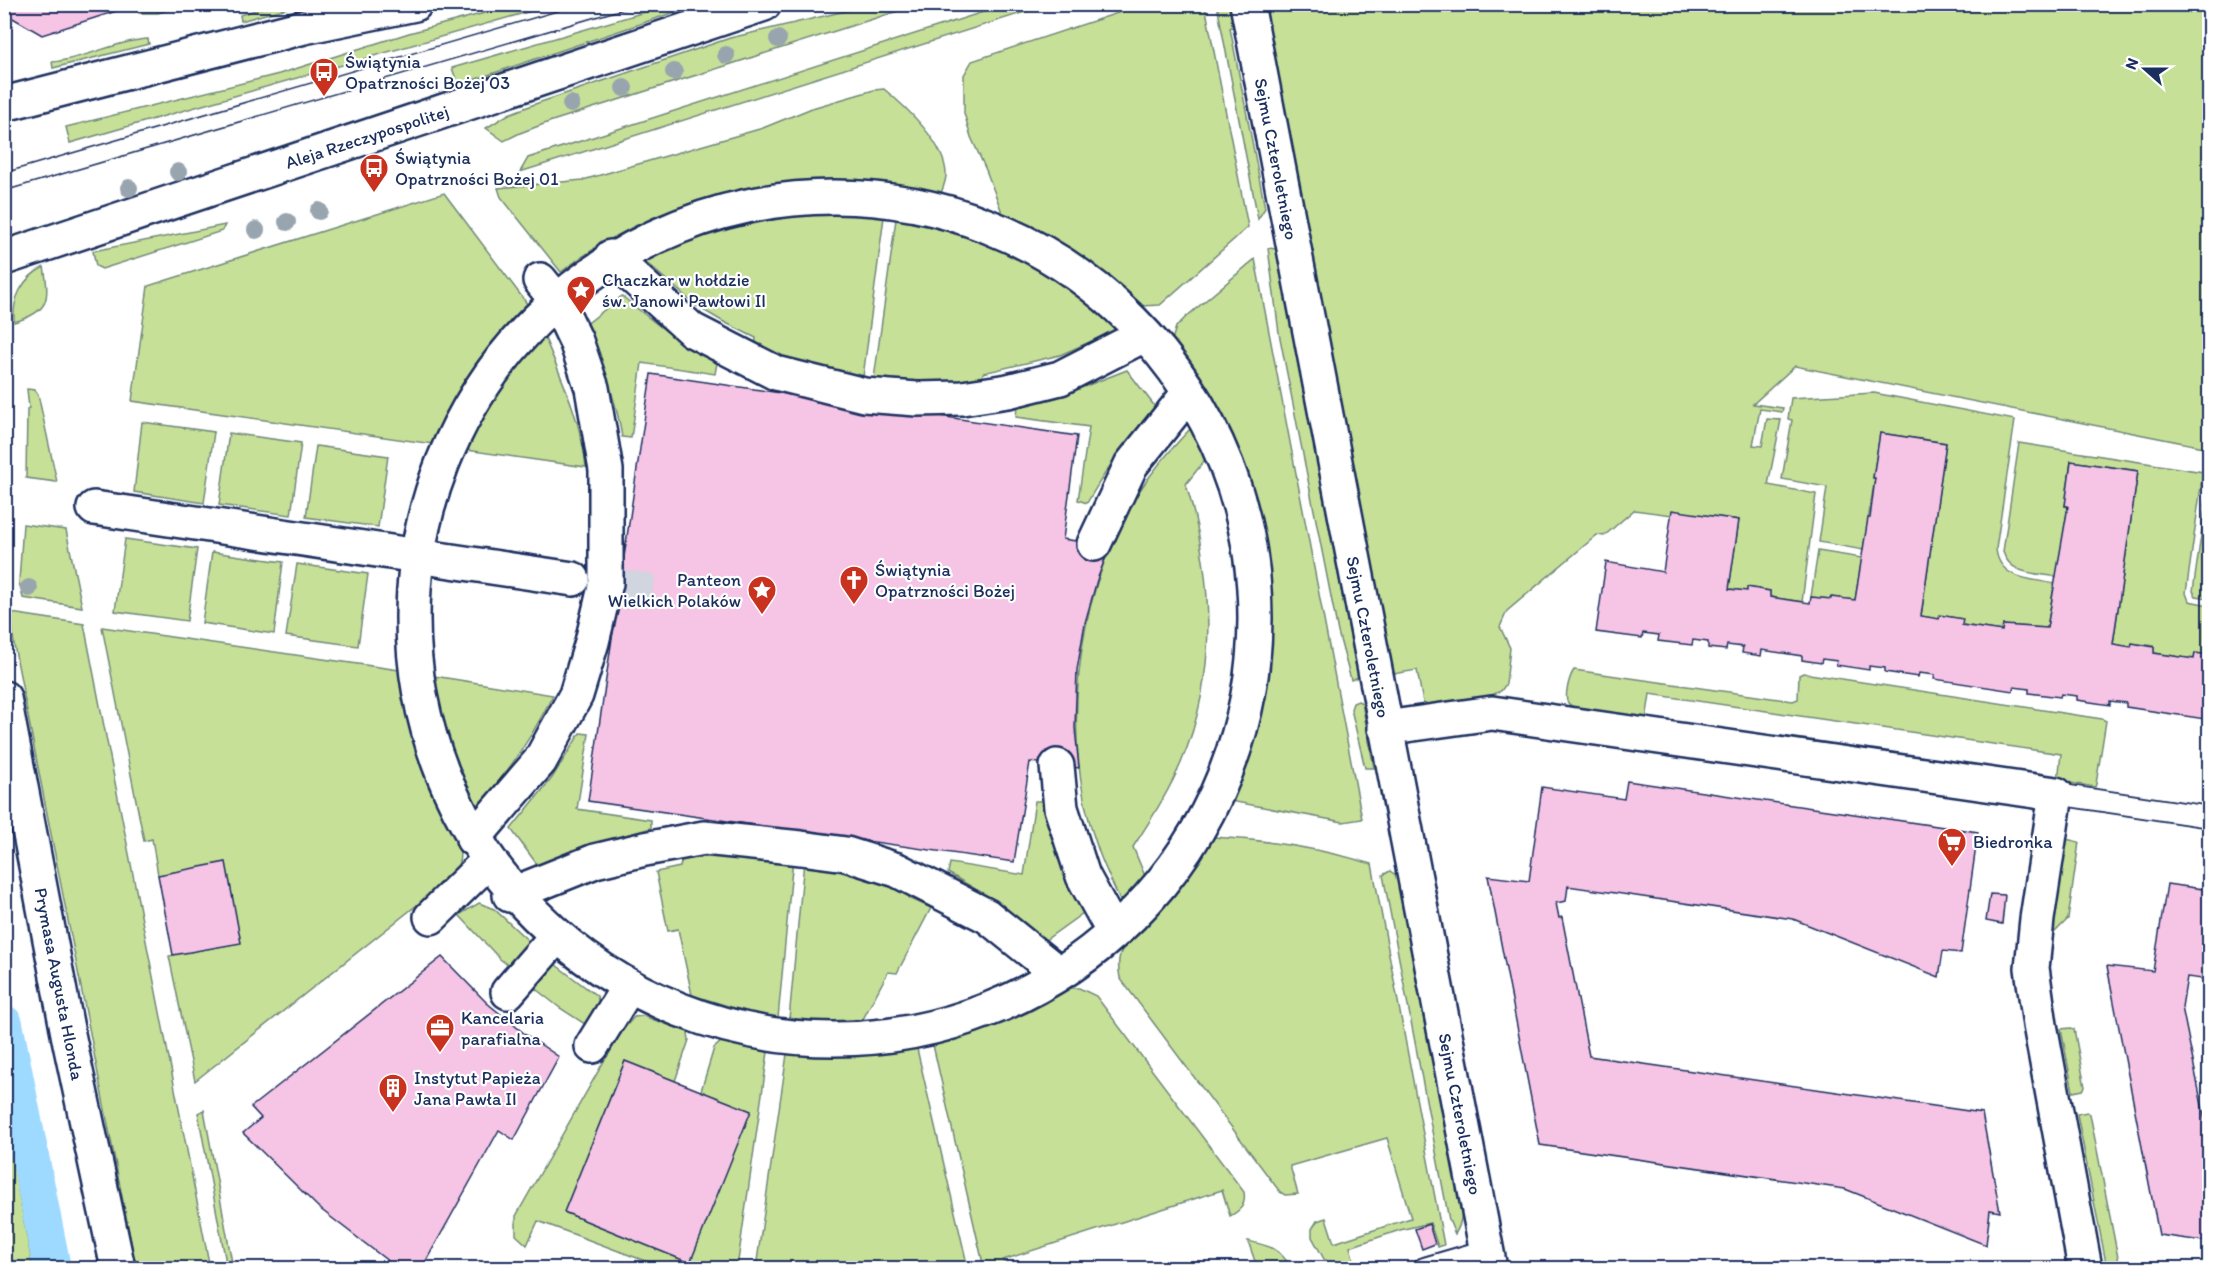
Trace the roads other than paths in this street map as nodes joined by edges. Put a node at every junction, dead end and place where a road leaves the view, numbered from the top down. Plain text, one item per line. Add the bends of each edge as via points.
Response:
1 (415, 4) edge
2 (764, 4) edge
3 (1247, 4) edge
4 (4, 104) edge
5 (611, 257) junction
6 (4, 258) edge
7 (548, 290) junction
8 (1144, 335) junction
9 (1188, 394) junction
10 (94, 508) dead end
11 (1094, 544) dead end
12 (426, 557) junction
13 (598, 582) junction
14 (4, 698) edge
15 (1385, 728) junction
16 (1057, 766) dead end
17 (2056, 794) junction
18 (2210, 817) edge
19 (480, 850) junction
20 (510, 896) junction
21 (431, 917) dead end
22 (1113, 931) junction
23 (554, 939) junction
24 (1058, 973) junction
25 (629, 986) junction
26 (508, 992) dead end
27 (592, 1046) dead end
28 (1488, 1259) edge
29 (118, 1269) edge
30 (1424, 1269) edge
31 (2085, 1269) edge

1 - 4 street via 295,29
2 - 6 street, Aleja Rzeczypospolitej
3 - 15 street, Sejmu Czteroletniego
5 - 7 street
5 - 8 street via 714,208 774,196 893,201 949,213 1008,234 1083,277
5 - 8 street via 692,330 776,373 864,395 962,398 1008,391 1060,378
7 - 12 street via 480,386 448,447
7 - 13 street via 576,341 592,388 606,470
8 - 9 street via 1160,351
9 - 11 street via 1131,465
9 - 22 street via 1213,431 1242,510 1258,634 1243,717 1201,824 1165,880
10 - 12 street
12 - 13 street
12 - 19 street via 416,684 430,749
13 - 19 street via 592,642 576,695 540,761
14 - 29 street, Prymasa Augusta Hlonda via 68,1034
15 - 17 street via 1492,713
15 - 28 street, Sejmu Czteroletniego
16 - 22 street via 1061,808 1083,876
17 - 18 lane
17 - 31 street via 2032,968
19 - 20 street
19 - 21 street
20 - 23 street
20 - 24 street via 596,861 704,838 846,854 897,870 987,916
22 - 24 street via 1094,950
23 - 25 street via 596,970
23 - 26 street
24 - 25 street via 1026,994 959,1024 893,1036 823,1040 782,1039 736,1029 692,1016
25 - 27 street
28 - 30 lane

